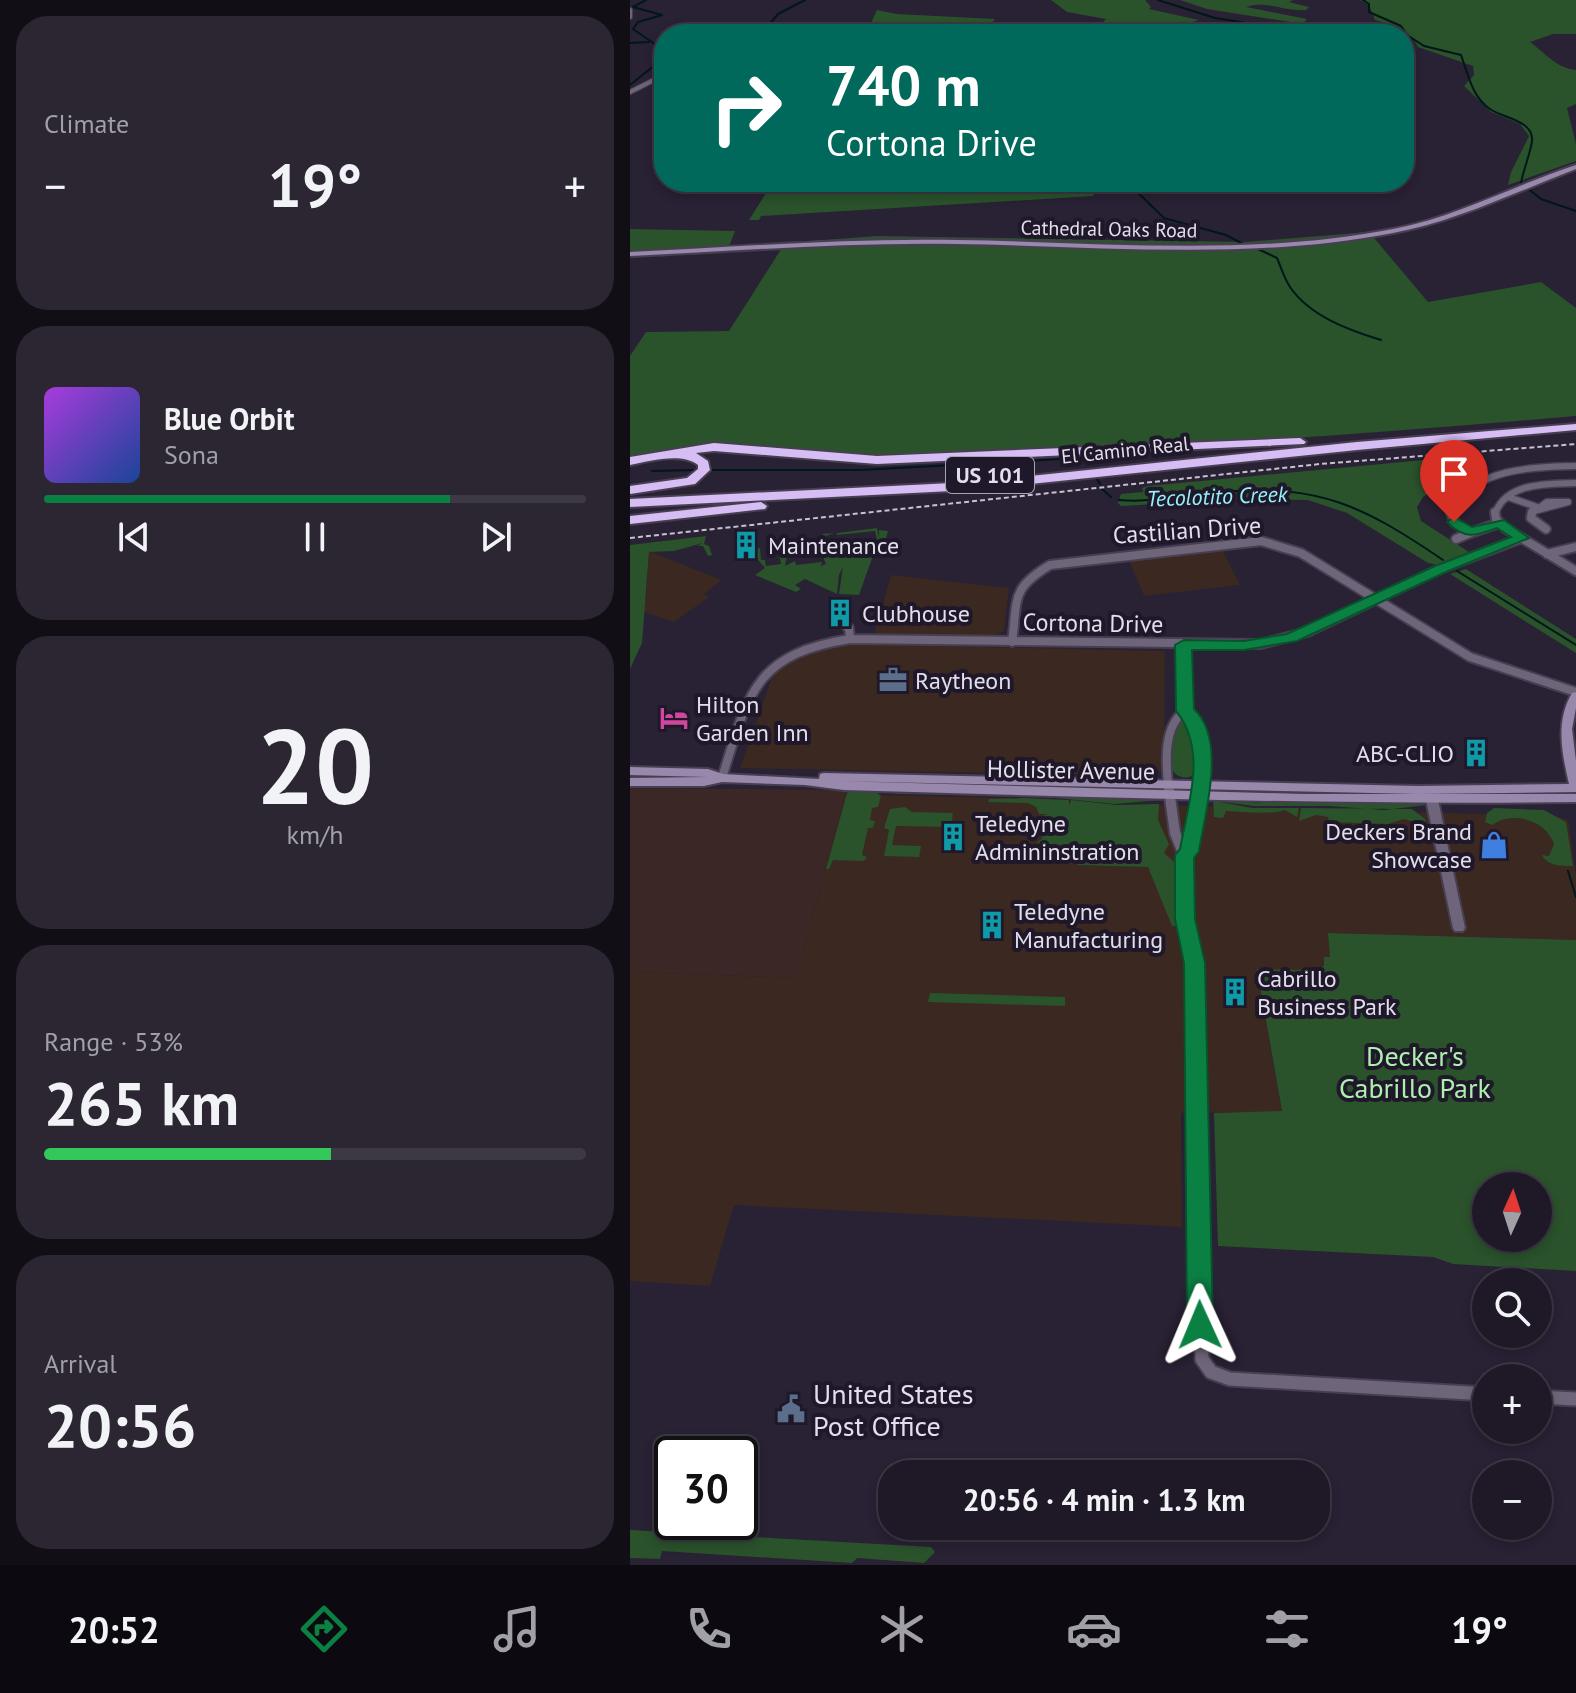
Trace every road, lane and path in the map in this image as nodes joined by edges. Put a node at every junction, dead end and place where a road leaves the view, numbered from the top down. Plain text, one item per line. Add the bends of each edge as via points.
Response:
1 (630, 10) edge
2 (630, 17) edge
3 (654, 80) edge
4 (630, 92) edge
5 (1576, 167) edge
6 (630, 254) edge
7 (1576, 420) edge
8 (1576, 428) edge
9 (1350, 440) junction
10 (630, 463) edge
11 (1576, 466) edge
12 (1022, 481) junction
13 (1576, 483) edge
14 (630, 493) edge
15 (1508, 497) junction
16 (1572, 501) edge
17 (630, 503) edge
18 (1538, 508) junction
19 (630, 520) edge
20 (1499, 523) junction
21 (1546, 529) dead end
22 (1470, 533) junction
23 (1522, 538) junction
24 (1456, 539) dead end
25 (1576, 547) edge
26 (1547, 554) junction
27 (1576, 571) edge
28 (1376, 600) junction
29 (850, 639) junction
30 (839, 640) junction
31 (1012, 642) junction
32 (1184, 645) junction
33 (1576, 693) edge
34 (1185, 711) junction
35 (630, 771) edge
36 (722, 778) junction
37 (943, 780) junction
38 (805, 781) junction
39 (630, 782) edge
40 (889, 787) junction
41 (1576, 787) edge
42 (1170, 789) junction
43 (1200, 790) junction
44 (1576, 798) edge
45 (1432, 800) junction
46 (1184, 855) junction
47 (1459, 928) dead end
48 (1472, 1393) edge
49 (1552, 1398) edge
50 (1576, 1399) edge

1 - 2 street
3 - 4 street
5 - 6 main road, Cathedral Oaks Road via 1431,223 1305,243 889,242
7 - 9 highway, El Camino Real / US 101
8 - 12 highway, El Camino Real / US 101
9 - 10 highway via 877,460 714,447
9 - 14 highway, El Camino Real / US 101 via 962,478
10 - 14 highway via 687,456 696,457 703,470 681,484
11 - 22 street via 1487,477 1450,510 1454,522
12 - 17 highway, El Camino Real / US 101
12 - 19 highway
13 - 15 street via 1535,485
15 - 18 street
15 - 20 street via 1495,512
16 - 18 street
18 - 21 street via 1530,516
20 - 22 street
20 - 23 street
22 - 24 street
23 - 26 street
23 - 28 street, Cortona Drive
25 - 26 street
26 - 27 street
28 - 31 street, Castilian Drive via 1278,544 1245,541 1073,560 1027,579 1019,591
28 - 32 street, Cortona Drive via 1279,641
28 - 33 street, Castilian Drive via 1470,657
29 - 30 street, Cortona Drive
29 - 30 street via 849,628 842,626
29 - 31 street, Cortona Drive
30 - 36 street, Cortona Drive via 789,655 760,677
31 - 32 street, Cortona Drive
32 - 34 street
33 - 41 main road via 1566,737
34 - 42 street via 1169,739
34 - 43 street via 1202,740
35 - 36 main road, Hollister Avenue
36 - 38 main road, Hollister Avenue
36 - 39 main road, Hollister Avenue
37 - 38 main road, Hollister Avenue
37 - 40 main road
37 - 42 main road, Hollister Avenue
38 - 40 main road, Hollister Avenue
40 - 42 main road, Hollister Avenue
41 - 43 main road, Hollister Avenue
42 - 43 main road, Hollister Avenue
42 - 46 street
43 - 45 main road, Hollister Avenue
43 - 46 street
44 - 45 main road, Hollister Avenue
45 - 47 street
46 - 48 street via 1185,919 1194,963 1205,1365 1230,1379
49 - 50 street

